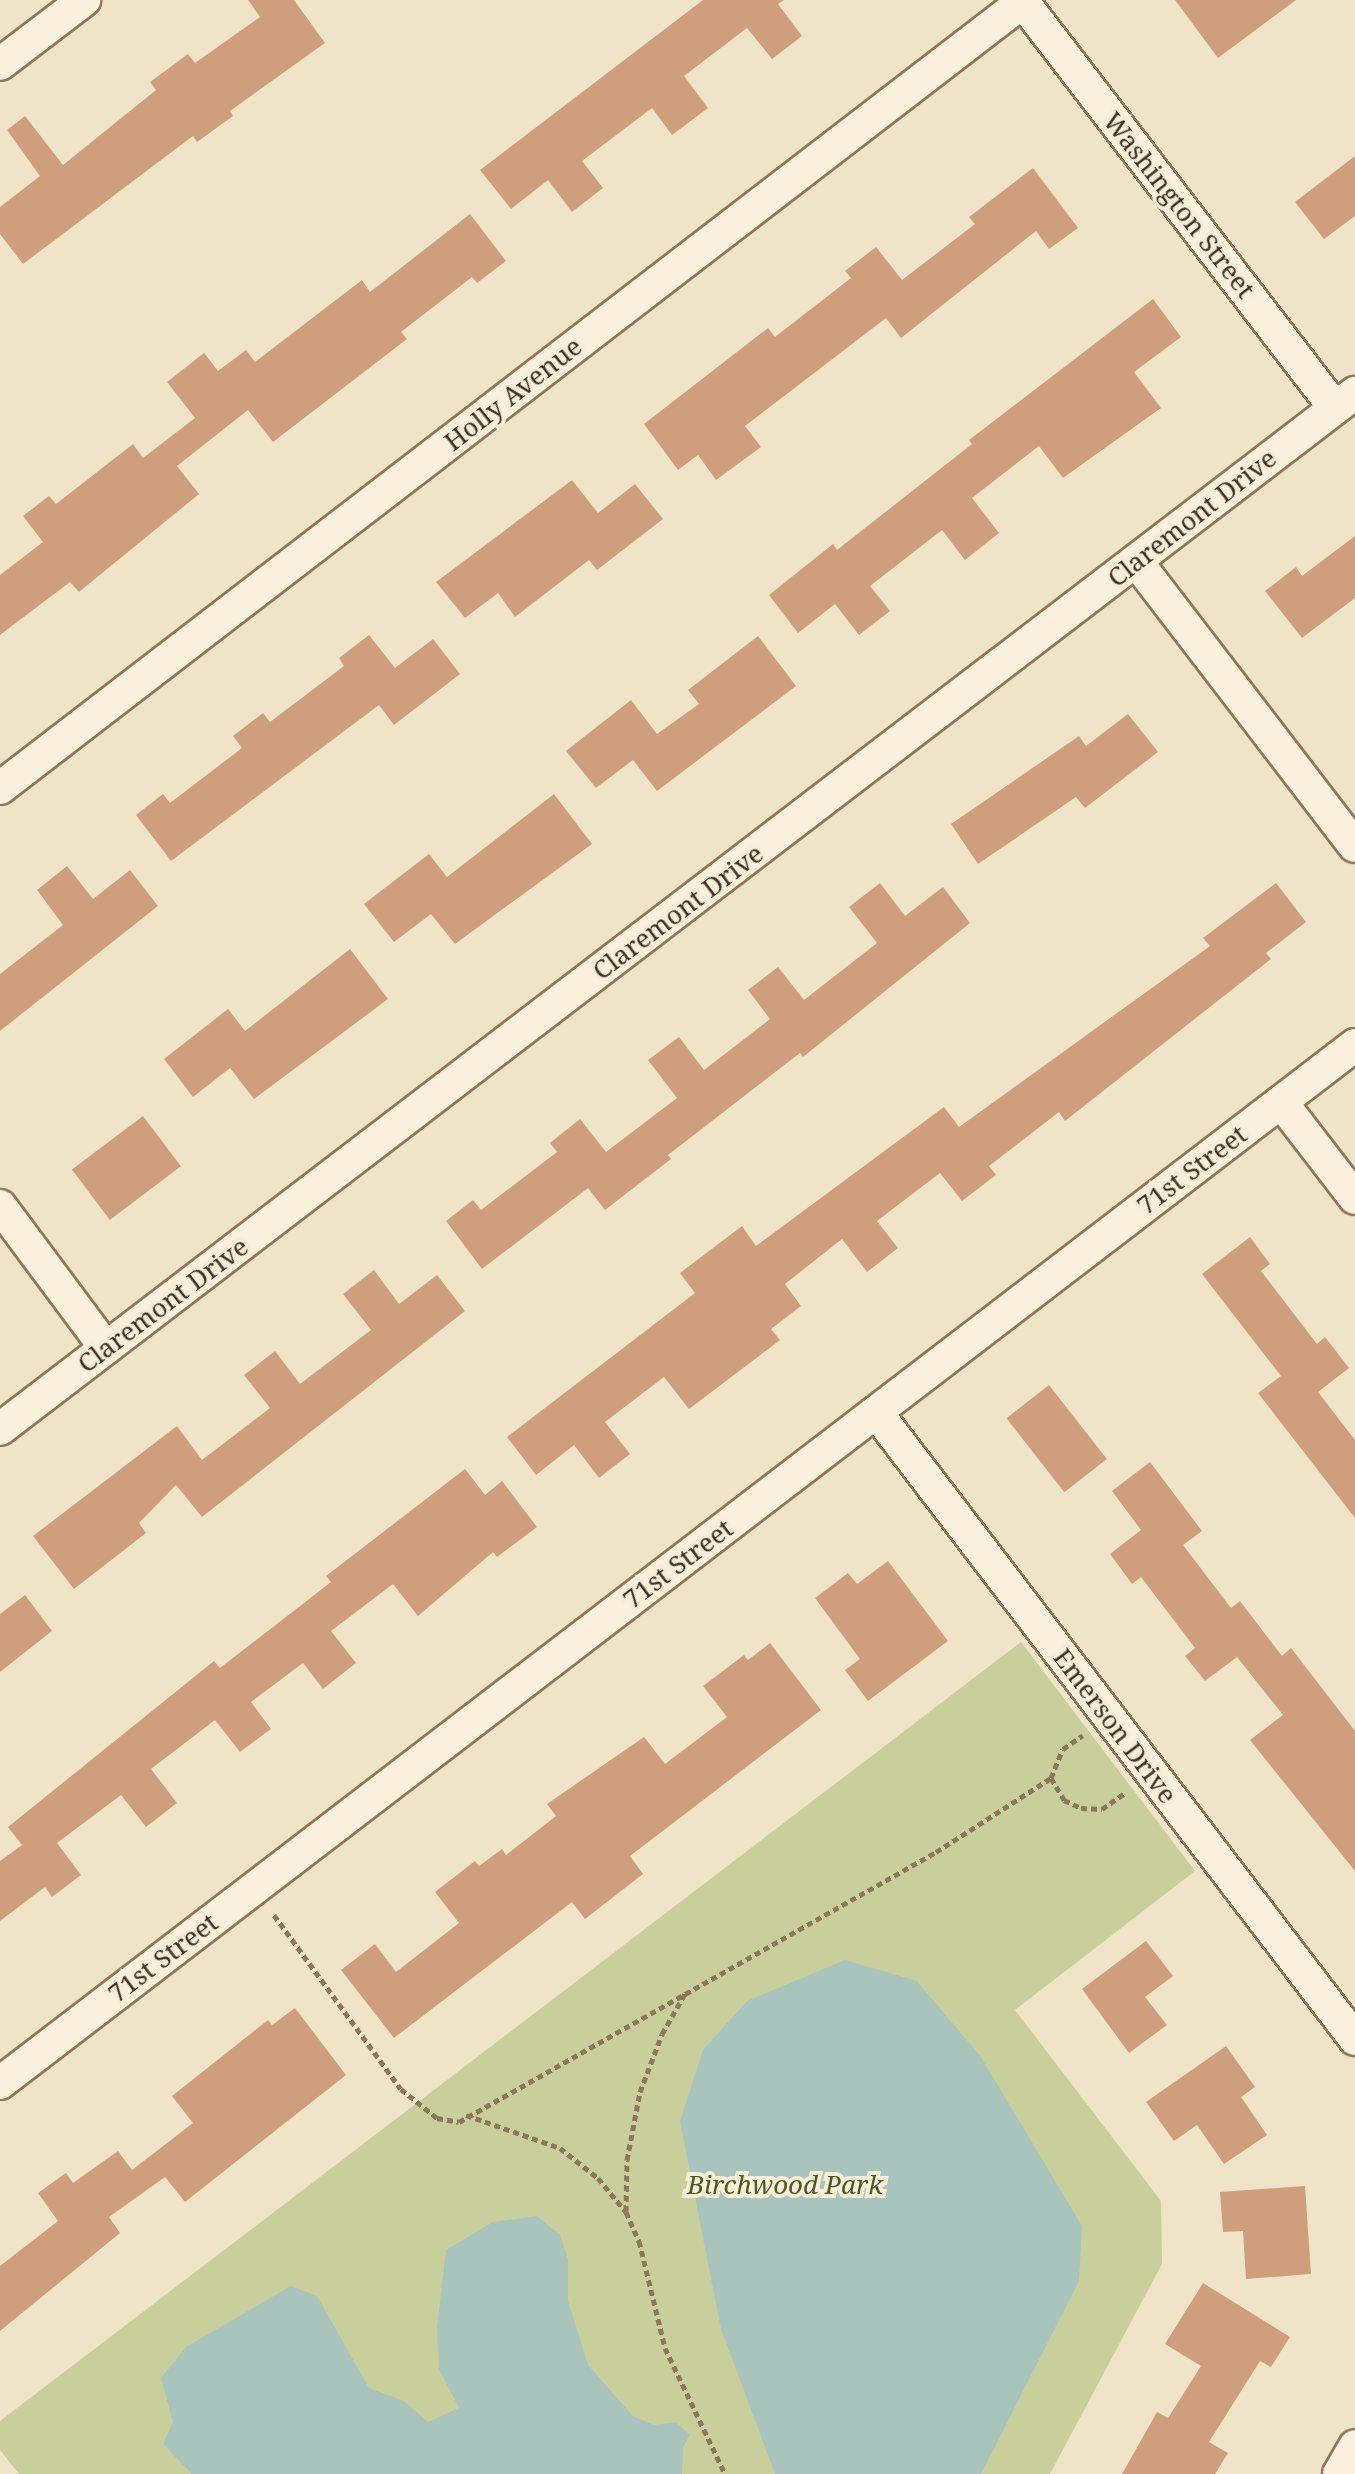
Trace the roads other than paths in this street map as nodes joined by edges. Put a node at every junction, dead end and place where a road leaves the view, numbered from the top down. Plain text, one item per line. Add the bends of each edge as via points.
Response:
1 (84, 0) edge
2 (1024, 1) edge
3 (0, 64) edge
4 (1345, 400) edge
5 (1136, 561) junction
6 (0, 788) edge
7 (1355, 846) edge
8 (1355, 1045) edge
9 (1281, 1102) junction
10 (1355, 1198) edge
11 (0, 1206) edge
12 (106, 1348) junction
13 (876, 1412) junction
14 (0, 1429) edge
15 (1355, 2039) edge
16 (0, 2083) edge
17 (1355, 2446) edge
18 (1339, 2474) edge

1 - 3 street
2 - 4 street, Washington Street
2 - 6 street, Holly Avenue
4 - 5 street, Claremont Drive
5 - 7 street
5 - 12 street, Claremont Drive
8 - 9 street, 71st Street
9 - 10 street
9 - 13 street, 71st Street
11 - 12 street
12 - 14 street, Claremont Drive
13 - 15 street, Emerson Drive
13 - 16 street, 71st Street
17 - 18 street

